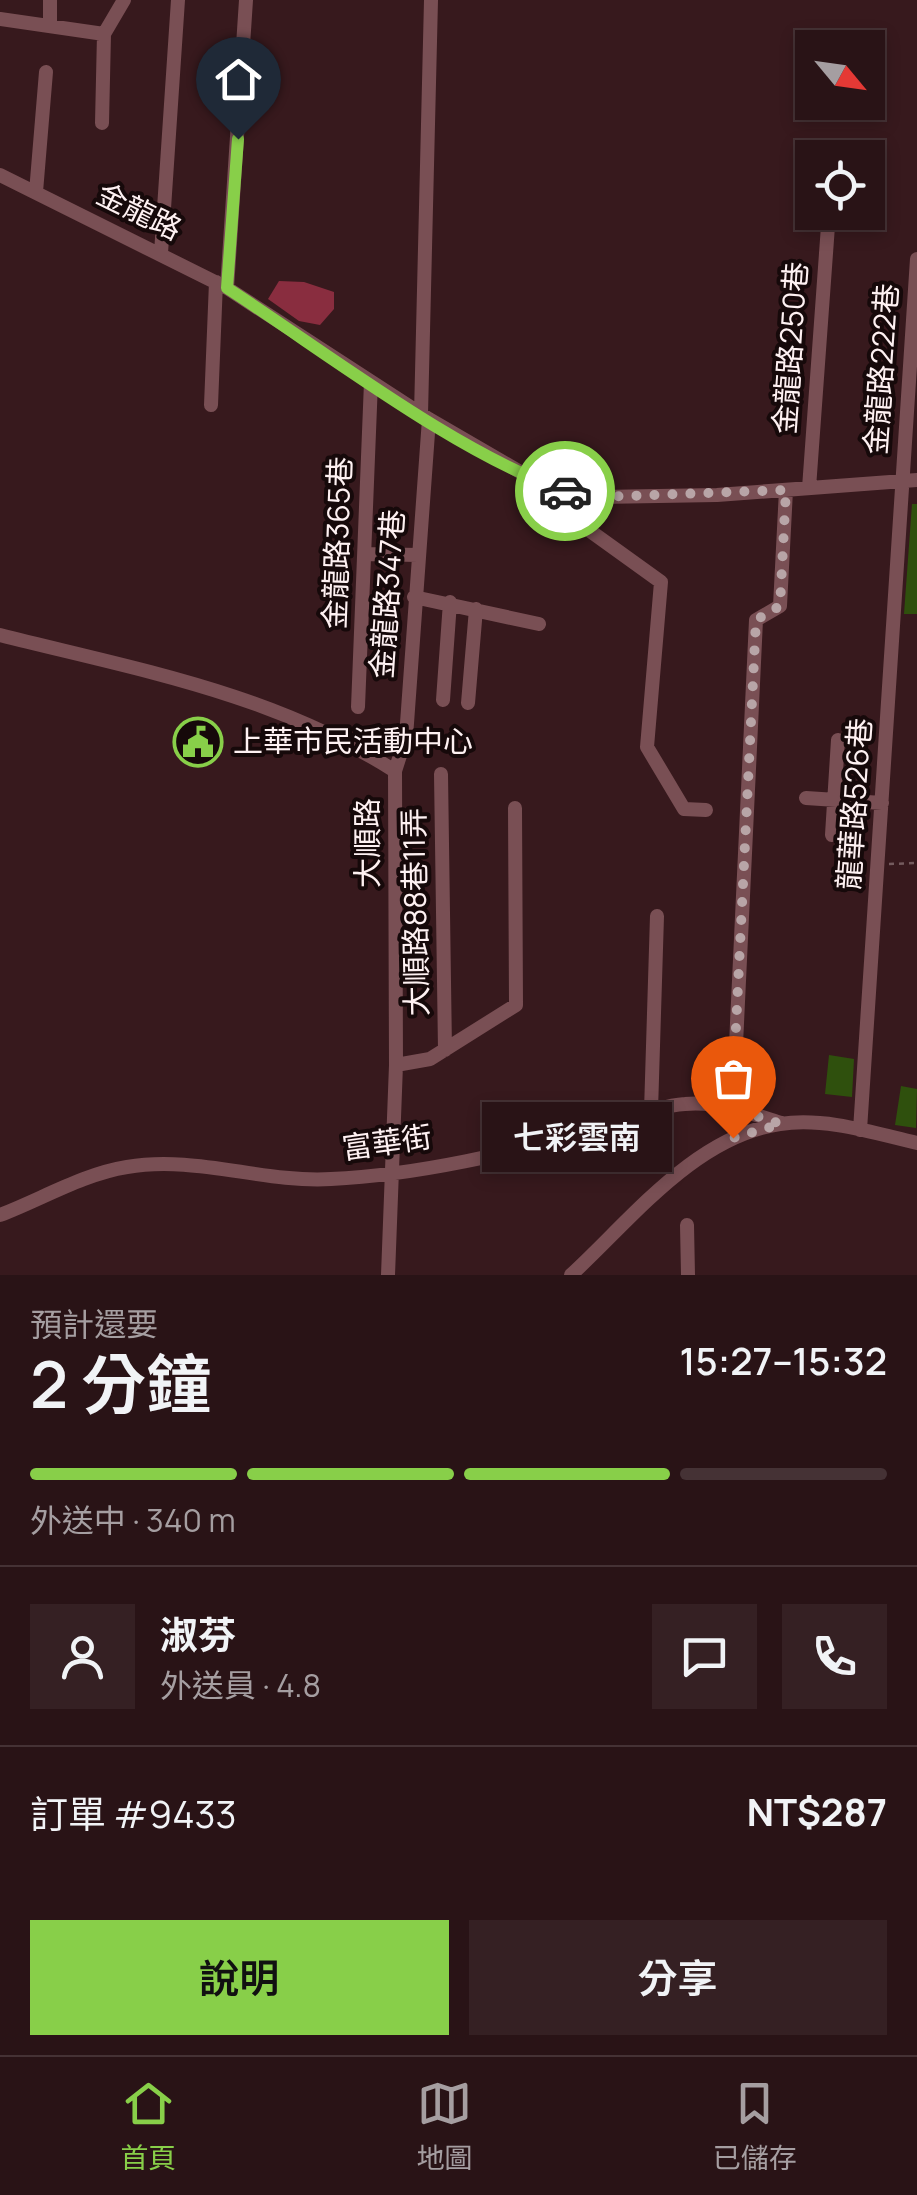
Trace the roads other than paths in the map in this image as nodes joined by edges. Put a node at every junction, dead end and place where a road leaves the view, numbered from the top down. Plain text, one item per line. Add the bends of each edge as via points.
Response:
1 (50, 0) edge
2 (124, 0) edge
3 (178, 0) edge
4 (246, 0) edge
5 (431, 0) edge
6 (0, 19) edge
7 (50, 24) junction
8 (104, 34) junction
9 (46, 72) dead end
10 (102, 123) dead end
11 (0, 175) edge
12 (36, 192) junction
13 (828, 230) edge
14 (162, 252) junction
15 (917, 260) edge
16 (222, 285) junction
17 (915, 321) edge
18 (372, 382) junction
19 (211, 405) dead end
20 (425, 416) junction
21 (910, 481) edge
22 (809, 488) junction
23 (563, 490) junction
24 (786, 490) junction
25 (367, 554) junction
26 (418, 555) junction
27 (414, 598) junction
28 (450, 602) junction
29 (476, 609) junction
30 (540, 624) dead end
31 (0, 635) edge
32 (442, 700) dead end
33 (468, 704) dead end
34 (358, 707) dead end
35 (838, 740) dead end
36 (395, 772) junction
37 (442, 774) dead end
38 (806, 798) dead end
39 (834, 801) junction
40 (882, 803) junction
41 (516, 808) dead end
42 (706, 810) dead end
43 (832, 835) dead end
44 (657, 916) dead end
45 (444, 1050) junction
46 (396, 1066) junction
47 (732, 1108) junction
48 (651, 1111) junction
49 (781, 1124) junction
50 (860, 1130) junction
51 (917, 1143) edge
52 (390, 1172) junction
53 (0, 1214) edge
54 (687, 1225) dead end
55 (388, 1275) edge
56 (571, 1275) edge
57 (688, 1275) edge

1 - 7 street
2 - 8 street
3 - 14 street
4 - 16 street
5 - 20 street, 金龍路347巷
6 - 7 street
7 - 8 street
8 - 10 street
9 - 12 street
11 - 12 street, 金龍路
12 - 14 street, 金龍路
13 - 22 street, 金龍路250巷
14 - 16 street, 金龍路
15 - 17 street, 金龍路222巷
16 - 18 street, 金龍路
16 - 19 street
17 - 21 street, 金龍路222巷
18 - 20 street, 金龍路
18 - 25 street, 金龍路365巷
20 - 23 street, 金龍路
20 - 26 street, 金龍路347巷
21 - 22 street, 金龍路
21 - 40 street, 龍華路526巷
22 - 24 street, 金龍路
23 - 24 street, 金龍路 via 600,497
23 - 42 street via 562,510 661,582 648,746 684,809
24 - 47 street via 780,606 756,620
25 - 26 street
25 - 34 street, 金龍路365巷
26 - 27 street, 金龍路347巷
27 - 28 street
27 - 36 street, 金龍路347巷 via 406,737
28 - 29 street
28 - 32 street
29 - 30 street
29 - 33 street
31 - 36 street, 大順路 via 250,699 351,743
35 - 39 street
36 - 46 street, 大順路
37 - 45 street, 大順路88巷11弄
38 - 39 street
39 - 40 street
39 - 43 street
40 - 50 street, 龍華路526巷
41 - 45 street via 516,1005
44 - 48 street
45 - 46 street
46 - 52 street, 大順路
47 - 48 street, 富華街 via 684,1104
47 - 49 street, 富華街
48 - 52 street, 富華街 via 604,1129
49 - 50 street
49 - 56 street via 710,1150
50 - 51 street
52 - 53 street, 富華街 via 298,1180 135,1166
52 - 55 street, 大順路
54 - 57 street

